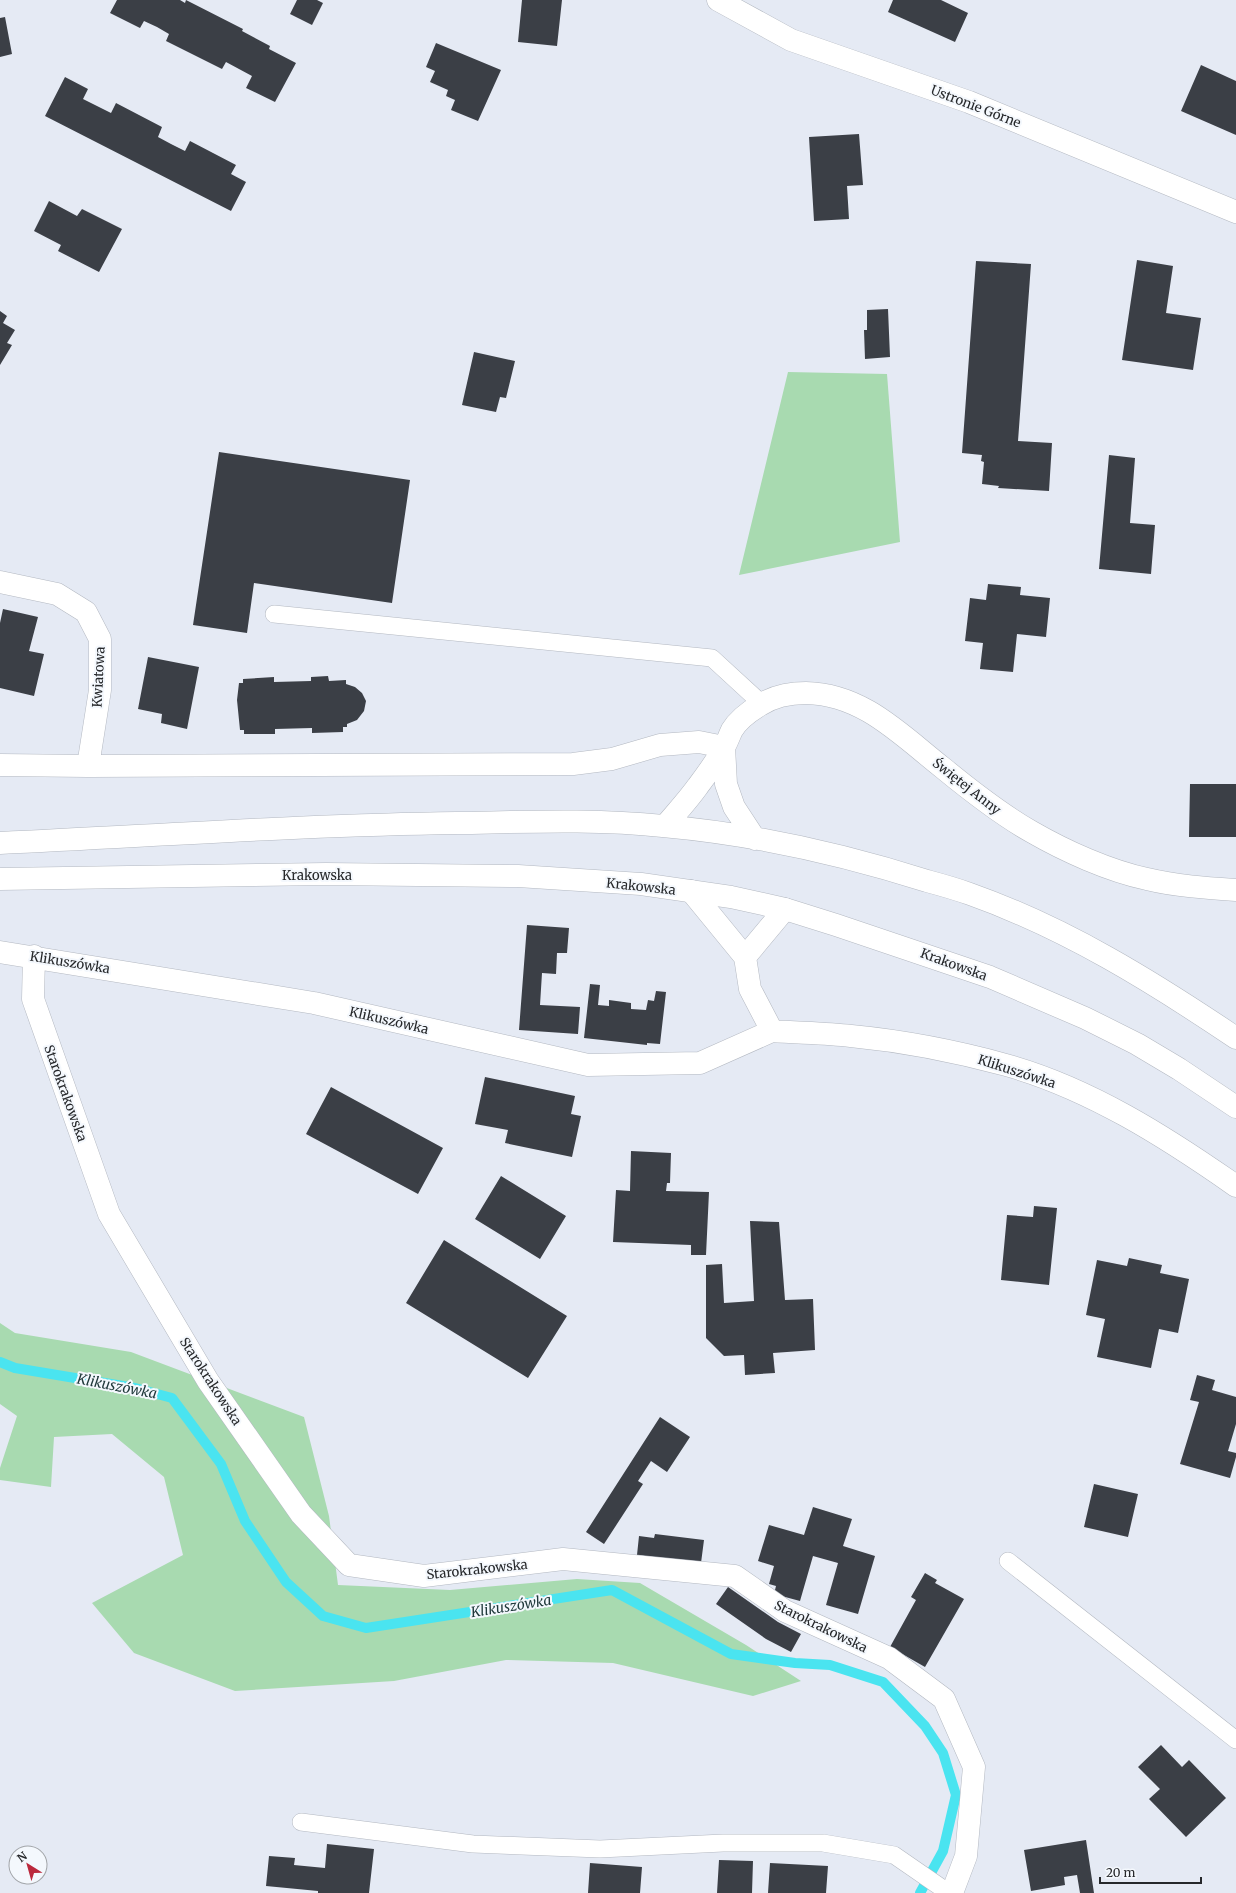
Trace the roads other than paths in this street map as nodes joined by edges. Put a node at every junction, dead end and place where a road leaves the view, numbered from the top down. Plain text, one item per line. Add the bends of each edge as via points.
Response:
1 (718, 0) edge
2 (1236, 212) edge
3 (0, 582) edge
4 (274, 614) dead end
5 (762, 704) junction
6 (724, 748) junction
7 (0, 765) edge
8 (88, 766) junction
9 (665, 826) junction
10 (756, 839) junction
11 (0, 843) edge
12 (0, 879) edge
13 (1236, 890) edge
14 (691, 891) junction
15 (785, 909) junction
16 (0, 952) edge
17 (34, 956) junction
18 (745, 957) junction
19 (772, 1032) junction
20 (1236, 1038) edge
21 (1236, 1107) edge
22 (1236, 1186) edge
23 (1008, 1561) dead end
24 (1236, 1740) edge
25 (301, 1822) dead end
26 (945, 1889) edge

1 - 2 street, Ustronie Górne via 791,40 969,102
3 - 8 street, Kwiatowa via 57,594 86,612 100,639 100,690
4 - 5 lane via 712,658
5 - 6 street, Świętej Anny via 748,713 734,728
5 - 13 street, Świętej Anny via 797,693 834,696 857,704 886,722 989,805 1033,833 1113,869 1147,880
6 - 8 street via 698,742 660,745 612,759 573,764
6 - 9 street, Świętej Anny via 697,788
6 - 10 street, Świętej Anny via 726,784 734,807
7 - 8 street
9 - 10 street
9 - 11 street via 564,821 371,824
10 - 20 street via 879,866 970,894 1010,910 1090,948 1150,981
12 - 14 street, Krakowska via 326,874 518,876 641,884
14 - 15 street, Krakowska
14 - 18 street
15 - 18 street
15 - 21 street, Krakowska via 990,977 1085,1018 1161,1058
16 - 17 street, Klikuszówka
17 - 19 street, Klikuszówka via 314,1003 588,1065 700,1063
17 - 26 street, Starokrakowska via 33,999 109,1214 208,1381 302,1514 349,1565 424,1576 563,1559 735,1576 785,1611 888,1658 944,1699 974,1767 966,1856
18 - 19 street via 750,989
19 - 22 street, Klikuszówka via 851,1036 948,1051 1007,1066 1059,1084 1103,1104 1155,1133
23 - 24 lane
25 - 26 lane via 473,1844 592,1849 723,1843 823,1842 894,1855

